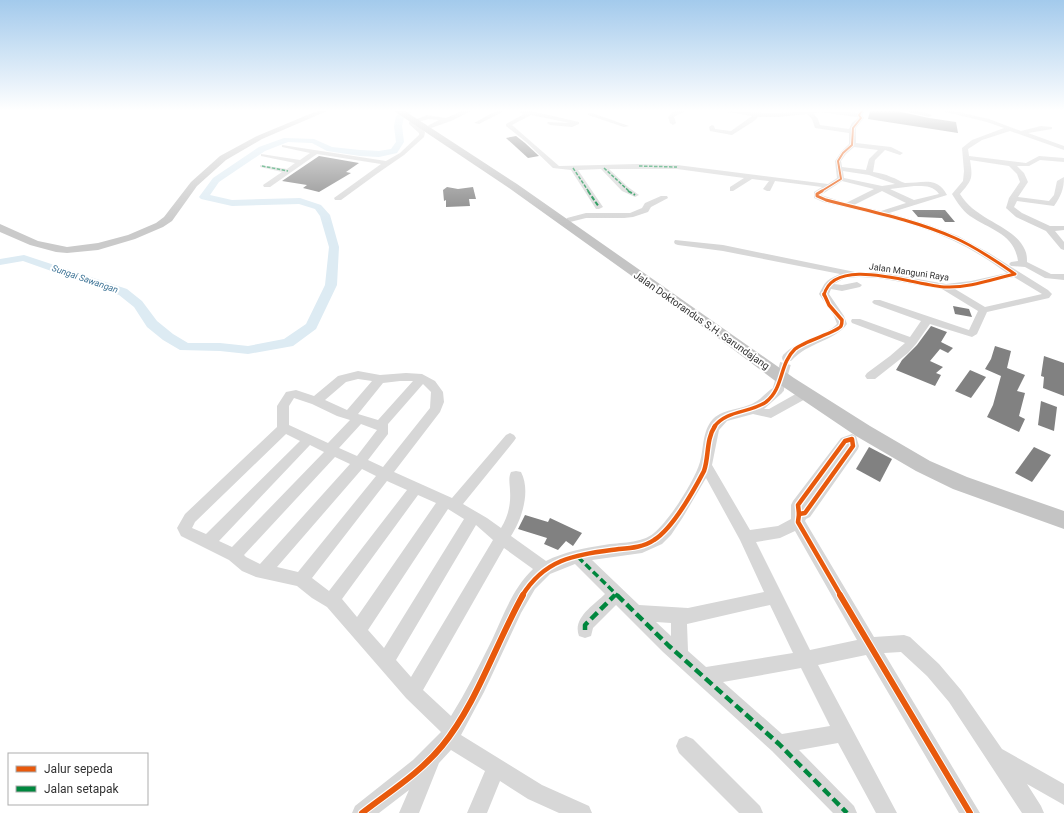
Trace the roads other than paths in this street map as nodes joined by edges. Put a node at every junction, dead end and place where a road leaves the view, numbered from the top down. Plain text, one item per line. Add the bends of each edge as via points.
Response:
1 (238, 149) edge
2 (300, 149) edge
3 (407, 149) edge
4 (459, 149) edge
5 (536, 149) edge
6 (848, 149) edge
7 (881, 149) edge
8 (887, 149) edge
9 (964, 149) edge
10 (316, 152) junction
11 (900, 153) dead end
12 (263, 155) dead end
13 (965, 157) junction
14 (1064, 160) edge
15 (1032, 161) junction
16 (302, 162) junction
17 (993, 162) junction
18 (387, 163) junction
19 (1010, 164) junction
20 (262, 166) dead end
21 (573, 168) junction
22 (604, 168) junction
23 (838, 168) junction
24 (288, 171) junction
25 (870, 173) junction
26 (751, 176) junction
27 (774, 178) junction
28 (1064, 178) edge
29 (841, 179) junction
30 (903, 184) junction
31 (267, 185) dead end
32 (965, 185) junction
33 (829, 186) junction
34 (946, 187) junction
35 (882, 188) junction
36 (733, 189) dead end
37 (767, 189) dead end
38 (635, 195) dead end
39 (338, 198) dead end
40 (664, 198) dead end
41 (1013, 198) junction
42 (913, 203) junction
43 (848, 205) junction
44 (599, 207) dead end
45 (621, 207) dead end
46 (548, 208) junction
47 (883, 213) junction
48 (629, 215) junction
49 (570, 220) junction
50 (0, 227) edge
51 (1064, 228) edge
52 (1049, 229) junction
53 (678, 242) dead end
54 (1064, 247) edge
55 (1027, 265) junction
56 (1003, 266) junction
57 (853, 274) junction
58 (1015, 274) junction
59 (1064, 277) edge
60 (857, 285) dead end
61 (827, 286) junction
62 (945, 287) junction
63 (877, 302) dead end
64 (981, 313) junction
65 (926, 320) junction
66 (856, 321) dead end
67 (912, 342) junction
68 (787, 358) tunnel mouth
69 (871, 376) dead end
70 (422, 378) junction
71 (380, 379) junction
72 (778, 390) tunnel mouth
73 (805, 394) junction
74 (316, 402) junction
75 (752, 409) junction
76 (355, 417) junction
77 (381, 426) junction
78 (284, 428) junction
79 (856, 434) junction
80 (510, 438) dead end
81 (309, 439) junction
82 (332, 450) junction
83 (360, 462) junction
84 (706, 466) junction
85 (385, 474) junction
86 (516, 476) dead end
87 (416, 488) junction
88 (450, 504) junction
89 (1064, 512) edge
90 (473, 517) junction
91 (798, 518) junction
92 (1064, 520) edge
93 (746, 537) junction
94 (502, 538) junction
95 (208, 542) junction
96 (234, 555) junction
97 (578, 557) junction
98 (537, 564) junction
99 (264, 571) junction
100 (301, 580) junction
101 (616, 595) junction
102 (774, 597) junction
103 (332, 600) junction
104 (635, 613) junction
105 (679, 616) junction
106 (358, 630) junction
107 (585, 630) dead end
108 (870, 646) junction
109 (679, 654) junction
110 (806, 659) junction
111 (385, 662) junction
112 (705, 676) junction
113 (412, 692) junction
114 (843, 733) junction
115 (450, 734) junction
116 (779, 744) junction
117 (686, 746) dead end
118 (996, 755) junction
119 (432, 756) junction
120 (496, 768) junction
121 (1064, 796) edge
122 (362, 813) edge
123 (409, 813) edge
124 (477, 813) edge
125 (582, 813) edge
126 (753, 813) edge
127 (847, 813) edge
128 (887, 813) edge
129 (970, 813) edge
130 (1034, 813) edge

1 - 50 main road via 224,157 197,181 167,220 133,236 84,249 57,250 13,235
2 - 10 street
3 - 18 street
4 - 46 highway, Jalan Doktorandus S.H. Sarundajang
5 - 21 street via 555,167
6 - 23 street via 840,156
7 - 25 street via 871,162
8 - 11 street
9 - 13 street
10 - 16 street
10 - 18 street
12 - 16 street
13 - 17 street
13 - 32 street via 968,171
14 - 15 street via 1039,158
15 - 17 street via 985,154
15 - 19 street via 1027,165
16 - 24 street
17 - 19 street
18 - 39 street
19 - 41 street via 1024,182
20 - 24 street
21 - 22 street
21 - 44 street
22 - 26 street via 677,167
22 - 38 street via 625,189
23 - 25 street
23 - 29 street
24 - 31 street
25 - 30 street
26 - 27 street
26 - 36 street
27 - 33 street
27 - 37 street
28 - 41 street via 1058,195 1051,204
29 - 33 street
29 - 35 street
30 - 34 street
30 - 35 street
32 - 34 street
32 - 55 street via 956,194 966,209 1014,240 1022,251
33 - 43 street via 816,194 817,196
34 - 42 street via 943,195
35 - 42 street
35 - 43 street
40 - 48 street via 648,205 643,212
41 - 52 street via 1010,208 1012,210
42 - 47 street
43 - 47 street
45 - 48 street
46 - 49 highway, Jalan Doktorandus S.H. Sarundajang
46 - 73 highway, Jalan Doktorandus S.H. Sarundajang
47 - 56 street via 954,238
48 - 49 street via 588,215
49 - 89 highway, Jalan Doktorandus S.H. Sarundajang via 819,392 902,444 982,483 1035,504
51 - 52 street
52 - 54 street
53 - 57 street via 723,248
55 - 56 street
55 - 59 street via 1052,278
56 - 58 street
57 - 61 street, Jalan Manguni Raya via 837,277
57 - 62 street, Jalan Manguni Raya via 883,276
58 - 62 street, Jalan Manguni Raya
58 - 64 street via 1045,292 1046,297
60 - 61 street via 842,288
61 - 68 street via 824,294 826,300 840,317 842,324 837,330 797,347
62 - 64 street
63 - 65 street
64 - 65 street via 972,334
65 - 67 street
66 - 67 street
67 - 69 street
70 - 71 street via 411,376
70 - 77 street
70 - 85 street via 434,386 438,393 436,409
71 - 74 street via 363,375 342,379
71 - 76 street
72 - 75 street via 764,403
73 - 75 street via 771,414
73 - 79 highway, Jalan Doktorandus S.H. Sarundajang
74 - 76 street
74 - 78 street via 296,394 290,395 284,406
75 - 84 street via 726,416 715,424
76 - 77 street
76 - 82 street
77 - 83 street via 382,434
78 - 81 street
78 - 95 street via 187,523 184,528 186,532
79 - 91 street via 853,446 805,513
79 - 92 highway, Jalan Doktorandus S.H. Sarundajang via 960,483
80 - 88 street
81 - 82 street
81 - 95 street
82 - 83 street
82 - 96 street
83 - 85 street
83 - 99 street
84 - 93 street
84 - 97 street via 690,495 660,537 642,546
85 - 87 street
85 - 100 street
86 - 94 street via 517,510 515,518
87 - 88 street
87 - 103 street
88 - 90 street
88 - 106 street via 432,519
90 - 94 street
90 - 111 street
91 - 93 street via 780,532
91 - 108 street
93 - 102 street
94 - 98 street
94 - 113 street
95 - 96 street
96 - 99 street via 238,561 251,569
97 - 98 street
97 - 101 street
98 - 115 street via 490,662
99 - 100 street
100 - 103 street
101 - 104 street
101 - 107 street via 585,625
102 - 105 street
102 - 110 street
103 - 106 street
104 - 105 street
104 - 109 street
105 - 109 street
106 - 111 street
108 - 110 street
108 - 118 street via 904,643 909,647 955,696
108 - 129 street
109 - 112 street
110 - 112 street
110 - 114 street
111 - 113 street
112 - 116 street
113 - 115 street
114 - 116 street
114 - 128 street
115 - 119 street
115 - 120 street
116 - 127 street
117 - 126 street
118 - 121 street
118 - 130 street
119 - 122 street
119 - 123 street
120 - 124 street
120 - 125 street via 535,792

